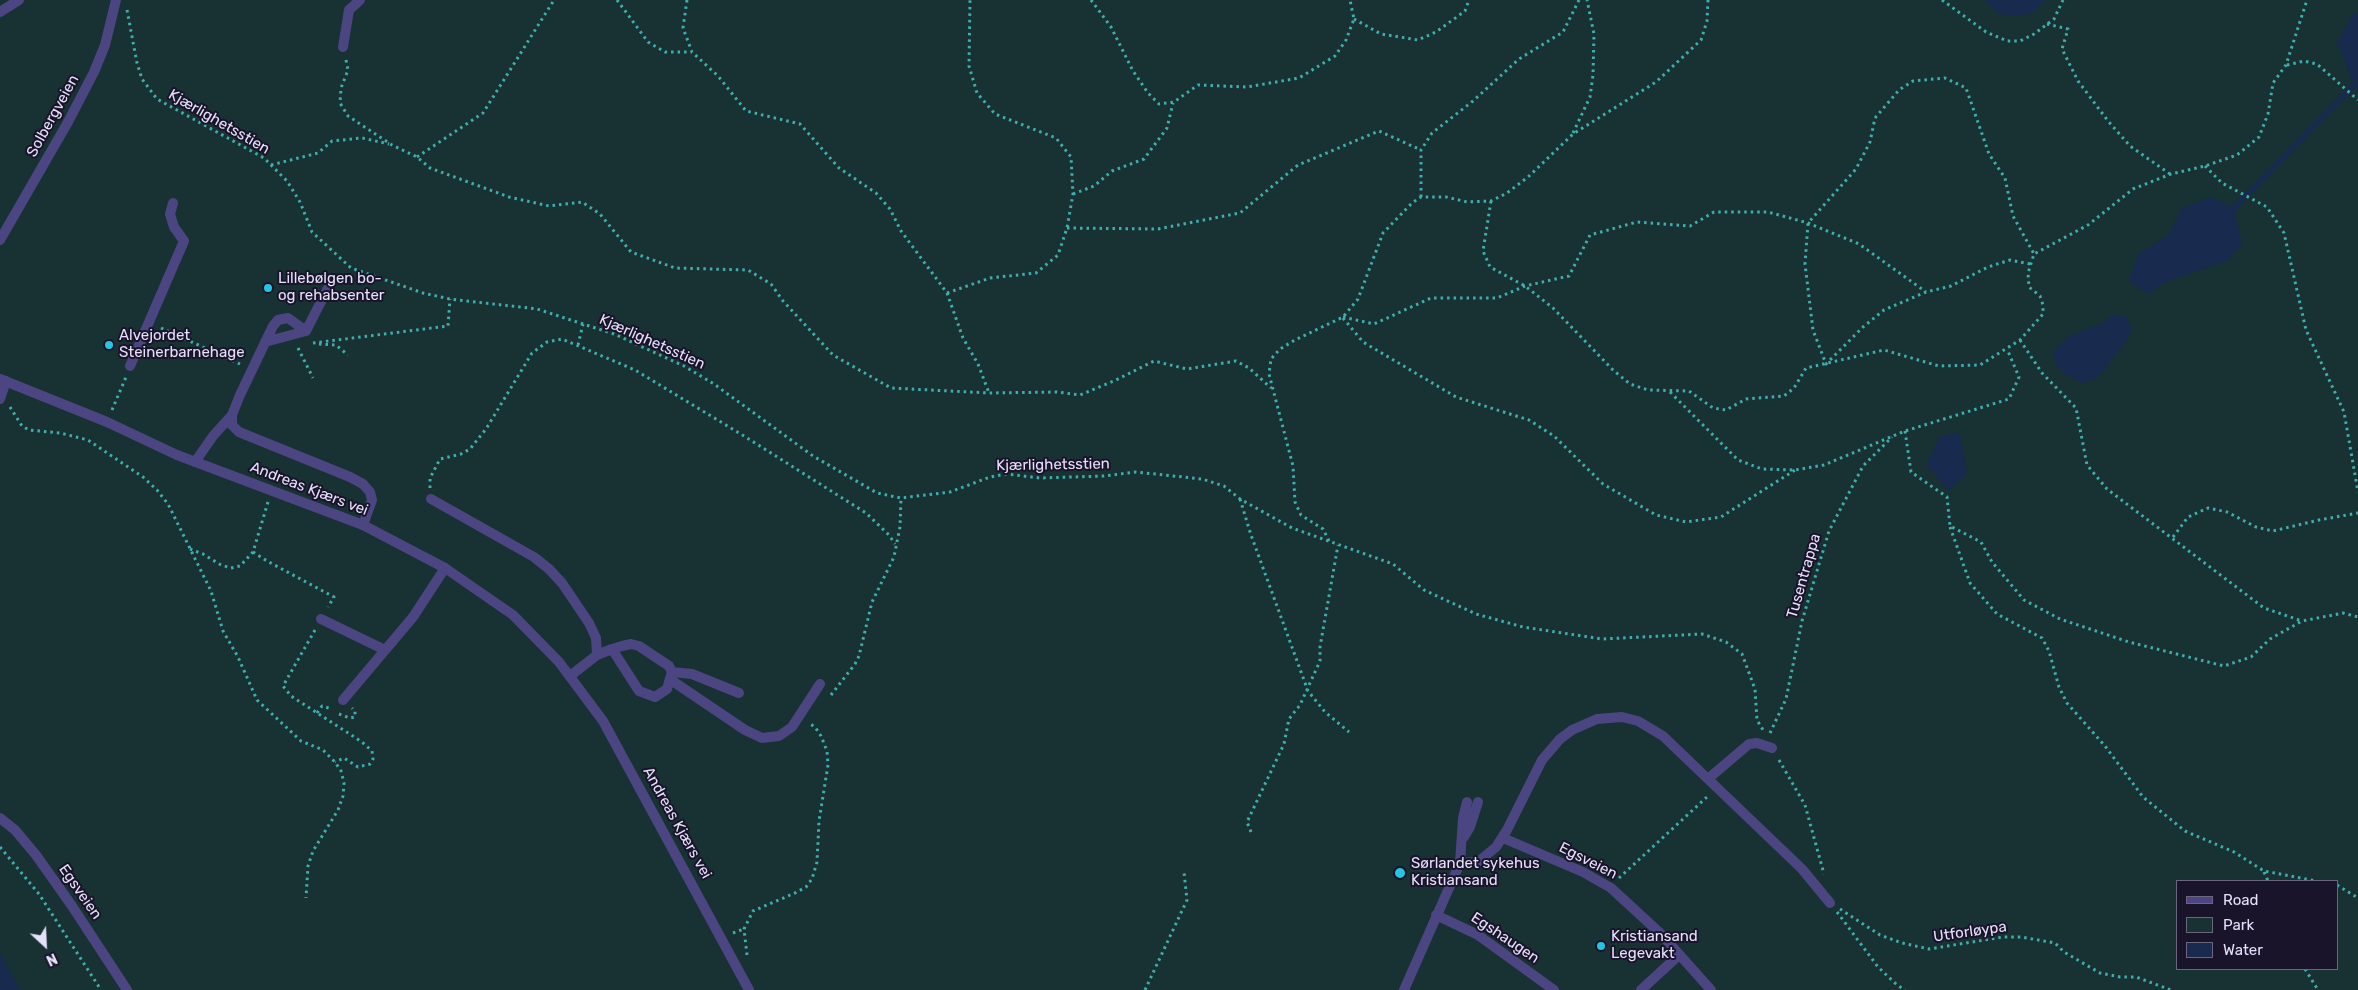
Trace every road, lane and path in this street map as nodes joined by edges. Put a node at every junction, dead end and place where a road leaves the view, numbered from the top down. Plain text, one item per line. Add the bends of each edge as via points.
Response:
1 (19, 0) edge
2 (116, 0) edge
3 (360, 0) edge
4 (554, 0) edge
5 (617, 0) edge
6 (687, 0) edge
7 (970, 0) edge
8 (1091, 0) edge
9 (1350, 0) edge
10 (1469, 0) edge
11 (1579, 0) edge
12 (1587, 0) edge
13 (1708, 0) edge
14 (1942, 0) edge
15 (2063, 0) edge
16 (2307, 0) edge
17 (126, 7) dead end
18 (0, 12) edge
19 (1354, 18) junction
20 (2047, 24) junction
21 (343, 48) joint
22 (692, 52) junction
23 (2286, 65) junction
24 (2358, 100) edge
25 (1174, 102) junction
26 (1573, 134) junction
27 (392, 145) junction
28 (1421, 150) junction
29 (417, 157) junction
30 (271, 165) junction
31 (2205, 166) junction
32 (2171, 174) junction
33 (1074, 194) junction
34 (1421, 197) junction
35 (1491, 202) junction
36 (173, 203) dead end
37 (1808, 223) junction
38 (1067, 228) junction
39 (0, 240) edge
40 (2034, 254) junction
41 (2030, 264) junction
42 (330, 284) dead end
43 (1525, 286) junction
44 (1926, 292) junction
45 (947, 293) junction
46 (450, 298) junction
47 (1343, 318) junction
48 (150, 322) junction
49 (583, 324) junction
50 (306, 331) junction
51 (292, 335) junction
52 (2020, 340) junction
53 (265, 342) junction
54 (313, 343) junction
55 (578, 344) junction
56 (2007, 349) junction
57 (348, 355) dead end
58 (1826, 364) junction
59 (130, 366) joint
60 (252, 370) junction
61 (313, 378) dead end
62 (3, 380) edge
63 (1271, 388) junction
64 (1670, 392) junction
65 (989, 393) junction
66 (1, 396) edge
67 (232, 415) junction
68 (106, 422) junction
69 (1905, 430) junction
70 (1894, 435) junction
71 (195, 462) junction
72 (1795, 470) junction
73 (271, 492) junction
74 (2358, 492) edge
75 (901, 498) junction
76 (431, 499) joint
77 (1240, 499) junction
78 (2358, 514) edge
79 (363, 525) junction
80 (1950, 526) junction
81 (2173, 538) junction
82 (1329, 541) junction
83 (896, 544) junction
84 (1338, 545) junction
85 (190, 549) junction
86 (253, 552) junction
87 (445, 568) junction
88 (2358, 617) edge
89 (321, 619) junction
90 (2302, 621) junction
91 (612, 649) junction
92 (385, 650) junction
93 (597, 655) junction
94 (570, 676) junction
95 (672, 676) junction
96 (820, 684) dead end
97 (1308, 690) junction
98 (739, 692) dead end
99 (828, 698) dead end
100 (343, 700) dead end
101 (800, 717) junction
102 (814, 718) dead end
103 (810, 724) junction
104 (1349, 732) dead end
105 (1767, 738) joint
106 (1772, 748) joint
107 (335, 762) junction
108 (1709, 778) junction
109 (1718, 787) junction
110 (1467, 802) dead end
111 (1478, 802) dead end
112 (0, 818) edge
113 (1251, 832) dead end
114 (1463, 838) junction
115 (1503, 838) junction
116 (0, 846) edge
117 (1460, 863) junction
118 (2264, 871) junction
119 (1184, 872) dead end
120 (1825, 878) dead end
121 (2268, 880) edge
122 (2311, 880) edge
123 (2338, 886) edge
124 (1611, 888) junction
125 (306, 898) dead end
126 (2358, 898) edge
127 (1830, 903) junction
128 (1436, 915) junction
129 (743, 935) dead end
130 (1679, 955) junction
131 (2306, 970) edge
132 (1897, 985) junction
133 (101, 990) edge
134 (127, 990) edge
135 (750, 990) edge
136 (1145, 990) edge
137 (1404, 990) edge
138 (1554, 990) edge
139 (1641, 990) edge
140 (1710, 990) edge
141 (1898, 990) edge
142 (1905, 990) edge
143 (2171, 990) edge
144 (2318, 990) edge

1 - 18 street
2 - 39 street, Solbergveien via 105,45 94,72
3 - 21 street via 349,10
4 - 29 path via 483,113
5 - 22 path via 648,42 665,52
6 - 22 path via 683,28
7 - 33 path via 969,66 977,93 995,114 1056,138 1071,157
8 - 25 path via 1111,27 1148,93 1159,104
9 - 19 path
10 - 19 path via 1465,11 1436,32 1418,40 1381,34
11 - 28 path via 1563,32 1519,59 1432,133
12 - 26 path via 1594,34 1593,75 1590,97
13 - 26 path via 1702,40 1656,82
14 - 20 path via 1986,32 2007,41 2020,41
15 - 20 path
16 - 23 path
17 - 30 path, Kjærlighetsstien via 142,79 157,99 264,158
19 - 25 path via 1346,40 1334,56 1299,78 1247,86 1198,85
20 - 32 path via 2068,29 2062,49 2078,81 2108,121 2130,146
21 - 27 path via 348,70 340,88 340,103 348,116
22 - 45 path via 718,76 746,111 800,124 839,168 876,193
23 - 24 path via 2304,61 2317,64
23 - 31 path via 2273,83 2268,114 2259,138 2237,156
25 - 33 path via 1167,128 1144,159 1112,171 1094,186
26 - 35 path via 1528,177
27 - 29 path
27 - 30 path via 362,138 332,141 318,153
28 - 34 path
28 - 38 path via 1379,131 1298,165 1240,213 1158,228
29 - 65 path via 430,168 509,197 549,206 582,202 600,214 631,252 675,268 748,270 771,284 833,354 891,388
30 - 46 path, Kjærlighetsstien via 287,181 300,202 312,232 351,268 423,293
31 - 32 path
31 - 74 path via 2222,183 2266,207 2284,233 2306,330 2344,412
32 - 40 path via 2132,189 2088,225
33 - 38 path
34 - 35 path
34 - 47 path via 1383,233 1358,299
35 - 43 path via 1484,251 1490,267
36 - 48 street via 170,214 174,228 184,241
37 - 40 path via 1856,169 1870,142 1875,118 1887,102 1914,81 1945,78 1966,88 1989,154 2005,178 2013,216
37 - 43 path via 1768,212 1714,212 1690,226 1637,222 1590,235 1569,276
37 - 44 path via 1858,244
37 - 58 path via 1805,264 1813,330
38 - 45 path via 1058,254 1036,273 990,278
40 - 41 path
41 - 44 path via 2010,260 1951,286
41 - 52 path via 2029,286 2040,296 2043,314
42 - 50 street
43 - 47 path via 1497,298 1431,298 1374,324
43 - 64 path via 1553,308 1630,384
44 - 58 path via 1884,310
45 - 65 path
46 - 49 path, Kjærlighetsstien via 538,309
46 - 54 path via 448,326
47 - 63 path via 1280,349 1271,359
47 - 72 path via 1363,342 1456,397 1529,420 1554,436 1603,484 1656,515 1686,522 1721,517
48 - 59 street
48 - 60 path
49 - 55 path
49 - 75 path, Kjærlighetsstien via 614,334 684,366 813,456 877,493
50 - 51 street
50 - 53 street via 288,318 278,320
50 - 54 path
51 - 53 street
51 - 61 path
52 - 56 path
52 - 81 path via 2042,373 2076,408 2087,465 2107,489
53 - 60 street
54 - 57 path via 336,346
55 - 76 path via 554,339 532,353 486,429 470,449 440,459 430,478
55 - 83 path via 635,370 838,495 866,513
56 - 58 path via 1980,365 1939,366 1884,350
56 - 69 path via 2018,378 2009,399
58 - 64 path via 1806,368 1794,388 1784,396 1746,399 1726,410 1713,408 1689,392
59 - 68 path
60 - 67 street
62 - 66 street, Andreas Kjærs vei
62 - 68 street, Andreas Kjærs vei
63 - 65 path via 1236,361 1187,369 1154,361 1080,395
63 - 82 path via 1293,466 1295,502 1301,515 1323,529
64 - 72 path via 1738,460 1762,469
66 - 85 path via 22,426 29,430 88,440 143,477 168,504
67 - 71 street
67 - 79 street via 232,425 239,432 363,484 372,500
68 - 71 street, Andreas Kjærs vei
69 - 70 path
69 - 80 path via 1911,472 1947,497
70 - 72 path via 1824,465
70 - 105 path, Tusentrappa via 1863,466 1829,531 1802,621 1786,699
71 - 73 street, Andreas Kjærs vei
73 - 79 street, Andreas Kjærs vei
73 - 86 path
75 - 77 path, Kjærlighetsstien via 950,492 1006,474 1040,478 1136,472 1202,479 1224,486
75 - 83 path
76 - 93 street via 534,558 559,578 589,623 596,638
77 - 82 path, Kjærlighetsstien via 1292,528
77 - 97 path
78 - 81 path via 2273,531 2256,527 2227,512 2208,508 2188,517
79 - 87 street, Andreas Kjærs vei
80 - 90 path via 1981,542 1992,562 2024,600 2060,619 2130,642 2224,666 2251,657 2270,639
80 - 118 path via 1970,583 1997,614 2042,638 2067,703 2105,746 2143,797 2185,831 2234,852
81 - 90 path via 2264,608
82 - 84 path, Kjærlighetsstien
83 - 99 path via 894,556 872,602 857,661
84 - 97 path via 1320,661
84 - 105 path, Kjærlighetsstien via 1393,564 1424,590 1476,614 1523,627 1602,639 1702,634 1726,642 1742,654 1755,689 1757,720
85 - 86 path via 231,568 240,566
85 - 107 path via 212,591 223,631 238,656 256,700 287,730 323,750
86 - 89 path via 334,597
87 - 92 street via 413,617
87 - 94 street, Andreas Kjærs vei via 513,615
88 - 90 path via 2343,613
89 - 92 street
89 - 107 path via 283,686 291,696 372,751 370,764 358,767 344,758
91 - 93 street
91 - 95 street via 631,644 639,646 663,661
91 - 95 street via 636,687 645,694 655,697 662,694
92 - 100 street
93 - 94 street
94 - 135 street, Andreas Kjærs vei via 617,744
95 - 98 street via 692,674
95 - 101 street via 758,738 780,736
96 - 101 street
97 - 104 path via 1325,712
97 - 113 path via 1289,719 1284,744 1248,822
101 - 103 path
102 - 103 path
103 - 129 path via 821,736 828,765 812,879 795,893 753,911 744,924
106 - 108 street via 1749,744
106 - 120 path via 1805,805
107 - 125 path via 344,783 343,796 308,866
108 - 109 street
108 - 115 street via 1646,724 1622,718 1597,719 1572,730 1554,744 1542,760
109 - 124 path
109 - 127 street via 1802,870
110 - 114 street
111 - 114 street
112 - 134 street, Egsveien via 15,830 36,856
114 - 117 street
115 - 117 street via 1478,862
115 - 124 street, Egsveien via 1583,872
116 - 133 path via 39,894
117 - 128 street
118 - 121 path
118 - 122 path
119 - 136 path via 1187,900
123 - 126 path
124 - 130 street, Egsveien
127 - 132 path via 1878,967
127 - 143 path, Utforløypa via 1880,934 1902,943 1929,949 2021,937 2055,943 2100,973 2136,977
128 - 137 street
128 - 138 street, Egshaugen via 1478,935
130 - 139 street
130 - 140 street, Egsveien
131 - 144 path
132 - 141 path
132 - 142 path

